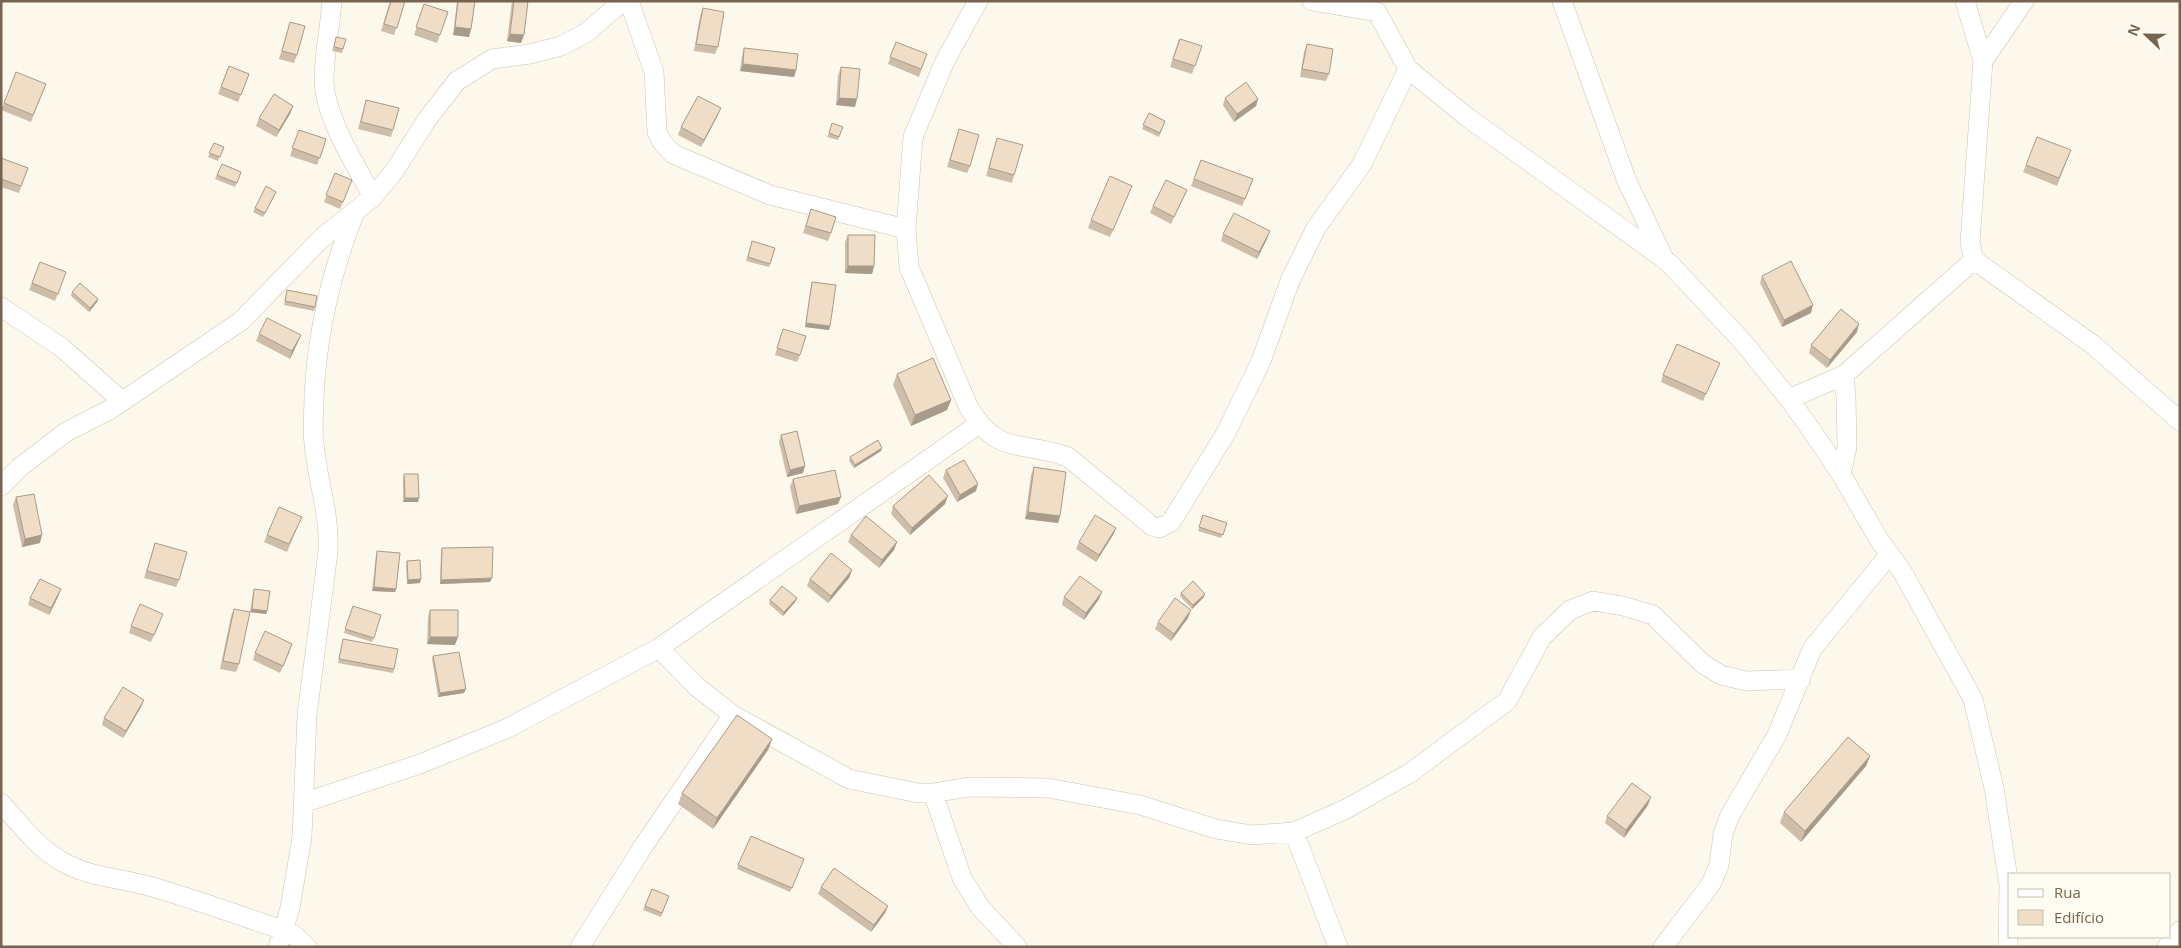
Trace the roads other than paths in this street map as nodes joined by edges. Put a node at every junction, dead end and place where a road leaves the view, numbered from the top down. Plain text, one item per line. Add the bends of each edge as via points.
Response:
1 (332, 1) edge
2 (622, 1) edge
3 (629, 1) edge
4 (978, 1) edge
5 (1312, 1) edge
6 (1562, 1) edge
7 (1965, 1) edge
8 (2024, 1) edge
9 (1983, 61) junction
10 (1408, 69) junction
11 (373, 197) junction
12 (356, 211) junction
13 (906, 230) junction
14 (1664, 259) junction
15 (1974, 260) junction
16 (1, 307) edge
17 (1844, 375) junction
18 (1789, 399) junction
19 (122, 401) junction
20 (2180, 420) edge
21 (979, 424) junction
22 (1840, 474) junction
23 (1, 486) edge
24 (1889, 555) junction
25 (659, 648) junction
26 (1801, 680) junction
27 (733, 715) junction
28 (933, 793) junction
29 (1, 803) edge
30 (303, 803) junction
31 (1294, 832) junction
32 (2008, 879) edge
33 (2180, 931) edge
34 (280, 938) edge
35 (307, 947) edge
36 (580, 947) edge
37 (1017, 947) edge
38 (1338, 947) edge
39 (1663, 947) edge
40 (2167, 947) edge

1 - 11 street via 324,83 331,113 345,146
2 - 11 street via 586,33 561,46 492,59 457,80
3 - 13 street via 654,72 657,132 673,154 770,195
4 - 13 street via 945,61 913,137
5 - 10 street via 1377,12
6 - 14 street via 1626,178
7 - 9 street
8 - 9 street
9 - 15 street via 1970,242
10 - 14 street via 1467,117
10 - 21 street via 1362,164 1316,228 1290,280 1261,361 1226,433 1170,522 1159,528 1152,526 1068,457 1052,451 1007,444
11 - 12 street
12 - 19 street via 323,237 240,321
12 - 30 street via 340,250 324,306 315,378 314,445 329,527 307,715
13 - 21 street via 909,267 968,406
14 - 18 street via 1743,342
15 - 17 street
15 - 20 street via 2092,344
16 - 19 street via 61,347
17 - 18 street
17 - 22 street via 1847,447
18 - 22 street
19 - 23 street via 66,432
21 - 25 street
22 - 24 street
24 - 26 street via 1812,649
24 - 32 street via 1903,573 1973,700 1994,788
25 - 27 street via 697,687
25 - 30 street via 508,728 420,764
26 - 31 street via 1746,680 1721,675 1703,664 1653,615 1593,601 1570,610 1542,637 1507,701 1410,772 1346,809
26 - 39 street via 1777,735 1730,815 1711,884
27 - 28 street via 849,778 918,793
27 - 36 street via 644,845
28 - 31 street via 969,787 1048,788 1140,806 1216,829 1252,835
28 - 37 street via 962,878 980,907
29 - 34 street via 40,846 62,862 89,874 128,880 190,898
30 - 34 street via 302,837 290,908
31 - 38 street
33 - 40 street
34 - 35 street via 293,934

